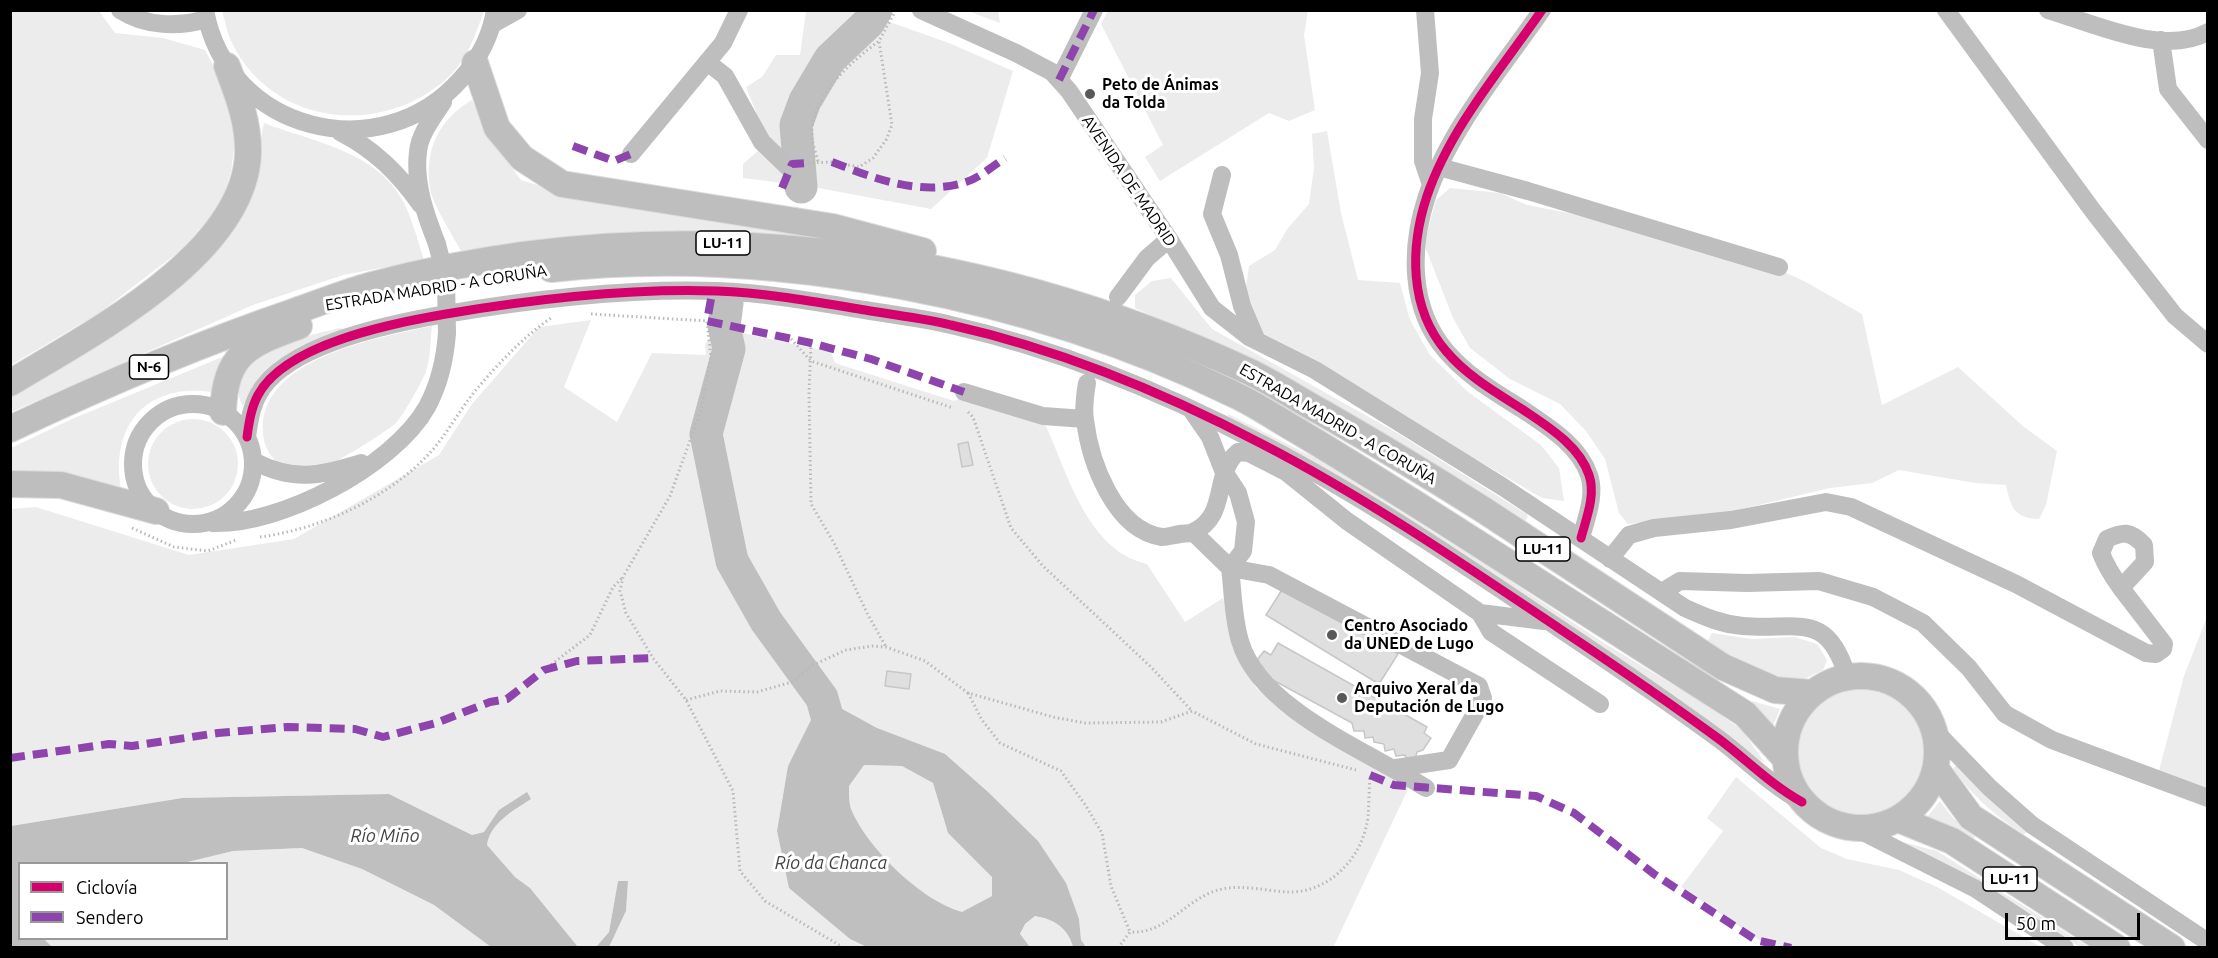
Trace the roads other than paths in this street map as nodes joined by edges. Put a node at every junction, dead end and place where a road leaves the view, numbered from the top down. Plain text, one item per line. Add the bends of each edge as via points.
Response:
1 (120, 10) edge
2 (518, 10) edge
3 (739, 10) edge
4 (1094, 10) edge
5 (1425, 10) edge
6 (1542, 10) edge
7 (1946, 10) edge
8 (2048, 10) edge
9 (922, 11) edge
10 (206, 15) edge
11 (494, 17) edge
12 (2208, 32) edge
13 (2162, 40) junction
14 (707, 62) junction
15 (475, 63) junction
16 (227, 66) junction
17 (1059, 80) junction
18 (447, 96) junction
19 (338, 131) junction
20 (2208, 140) edge
21 (632, 154) dead end
22 (1438, 167) junction
23 (790, 168) dead end
24 (1222, 175) dead end
25 (1431, 185) junction
26 (424, 208) junction
27 (1169, 238) junction
28 (1779, 267) dead end
29 (416, 290) junction
30 (1118, 297) dead end
31 (291, 313) junction
32 (1153, 330) junction
33 (1257, 341) junction
34 (2208, 344) edge
35 (10, 383) edge
36 (1087, 383) dead end
37 (960, 400) road end
38 (1191, 410) junction
39 (223, 412) junction
40 (1085, 419) junction
41 (10, 429) edge
42 (247, 437) junction
43 (1262, 451) junction
44 (379, 457) junction
45 (253, 461) junction
46 (1223, 470) junction
47 (10, 484) edge
48 (156, 512) junction
49 (205, 523) junction
50 (1193, 532) junction
51 (1581, 538) junction
52 (1610, 559) junction
53 (1230, 568) junction
54 (2121, 588) dead end
55 (1662, 592) junction
56 (1480, 612) junction
57 (1549, 621) junction
58 (1847, 676) junction
59 (1812, 693) junction
60 (1600, 704) dead end
61 (1934, 730) junction
62 (1784, 757) junction
63 (1396, 768) junction
64 (1936, 769) junction
65 (1426, 788) dead end
66 (2208, 798) edge
67 (1803, 802) junction
68 (1898, 819) junction
69 (1857, 829) junction
70 (2208, 942) edge
71 (2065, 948) edge
72 (2117, 948) edge
73 (2172, 948) edge

1 - 10 street via 139,20 181,26
2 - 11 street
3 - 14 street via 723,43
4 - 17 street
5 - 25 street via 1430,73 1423,119 1424,161
6 - 22 street via 1468,116
7 - 34 street via 2154,290 2175,316
8 - 13 street via 2134,37
9 - 17 street, AVENIDA DE MADRID via 1016,52
10 - 16 street
11 - 15 street
12 - 13 street via 2189,40
13 - 20 street via 2168,89
14 - 21 street
14 - 23 street via 725,76 762,142
15 - 18 street
15 - 32 highway via 497,128 522,158 562,184 833,227 1044,285
16 - 19 street via 257,98 295,121
16 - 35 highway via 242,106 247,147 243,180 234,206 196,254 159,287
17 - 27 street, AVENIDA DE MADRID
18 - 19 street via 414,117 396,123 377,129
18 - 26 street via 428,124 418,151
19 - 26 street via 365,144 387,163
22 - 25 street
22 - 28 street
24 - 33 street via 1212,214
25 - 51 street via 1418,227 1415,257 1417,291 1426,320 1446,351 1480,382 1555,431 1577,455 1589,476 1591,496
26 - 44 street, bridge via 446,279 446,356 426,410
27 - 30 street via 1147,258
27 - 33 street, AVENIDA DE MADRID via 1212,308
29 - 31 highway, ESTRADA MADRID - A CORUÑA / LU-11
29 - 39 highway via 323,318 254,346 230,369
29 - 62 highway, ESTRADA MADRID - A CORUÑA / LU-11 via 579,266 766,268 865,280 943,295 1027,315 1142,353 1236,395 1380,481 1745,714
31 - 32 highway, ESTRADA MADRID - A CORUÑA / LU-11 via 367,287 513,256 615,245 703,242 774,245 887,260 1014,288
31 - 41 highway, ESTRADA MADRID - A CORUÑA / N-6 via 175,355
32 - 59 highway, ESTRADA MADRID - A CORUÑA / LU-11 via 1254,374 1406,460 1723,667 1774,690
33 - 51 street, AVENIDA DE MADRID via 1315,370
36 - 40 street
37 - 40 street via 1043,416
38 - 42 street via 1069,361 950,325 794,298 679,291 480,308 403,321 338,340 272,376 258,394
38 - 43 street
38 - 46 street via 1210,437
39 - 42 street
39 - 48 street via 207,405 171,408 143,430 134,456 136,482
40 - 50 street via 1091,450 1123,514 1141,529 1162,537
42 - 45 street
43 - 46 street via 1238,452
43 - 56 street via 1347,520
43 - 57 street via 1392,520
44 - 45 street via 324,475 301,476 279,473
44 - 49 street via 357,474 296,506 249,521
45 - 49 street via 252,478 235,508
46 - 50 street via 1220,502 1213,516
46 - 53 street via 1238,493 1246,522 1243,551
47 - 48 highway via 61,485
48 - 49 street via 188,524
50 - 53 street
51 - 52 street, AVENIDA DE MADRID
52 - 54 street via 1629,535 1654,528 1731,520 1826,502 1851,507 2016,584 2146,653 2156,654 2164,644
52 - 55 street, AVENIDA DE MADRID
53 - 63 street via 1240,642 1262,679 1321,730
53 - 63 street via 1269,575 1479,686 1485,707 1449,760
55 - 58 street, AVENIDA DE MADRID via 1714,622 1745,626 1797,624 1816,629 1830,639
55 - 66 street via 1680,581 1819,580 1873,597 1923,624 1969,668 2005,714 2052,740
56 - 57 street
56 - 60 street via 1491,632
57 - 67 street via 1723,743 1779,789
58 - 59 highway, ESTRADA MADRID - A CORUÑA / LU-11
58 - 61 highway, ESTRADA MADRID - A CORUÑA / LU-11 via 1891,681 1925,709
59 - 62 highway, ESTRADA MADRID - A CORUÑA / LU-11 via 1790,721
61 - 64 highway, ESTRADA MADRID - A CORUÑA / LU-11 via 1938,749
61 - 70 street via 2032,825
62 - 67 highway, ESTRADA MADRID - A CORUÑA / LU-11 via 1789,781
63 - 65 street
64 - 68 highway, ESTRADA MADRID - A CORUÑA / LU-11 via 1928,789
64 - 73 highway, LU-11 via 1971,817
67 - 69 highway, ESTRADA MADRID - A CORUÑA / LU-11 via 1827,820
68 - 69 highway, ESTRADA MADRID - A CORUÑA / LU-11 via 1878,827
68 - 72 highway, LU-11 via 1952,841
69 - 71 street via 1976,889

